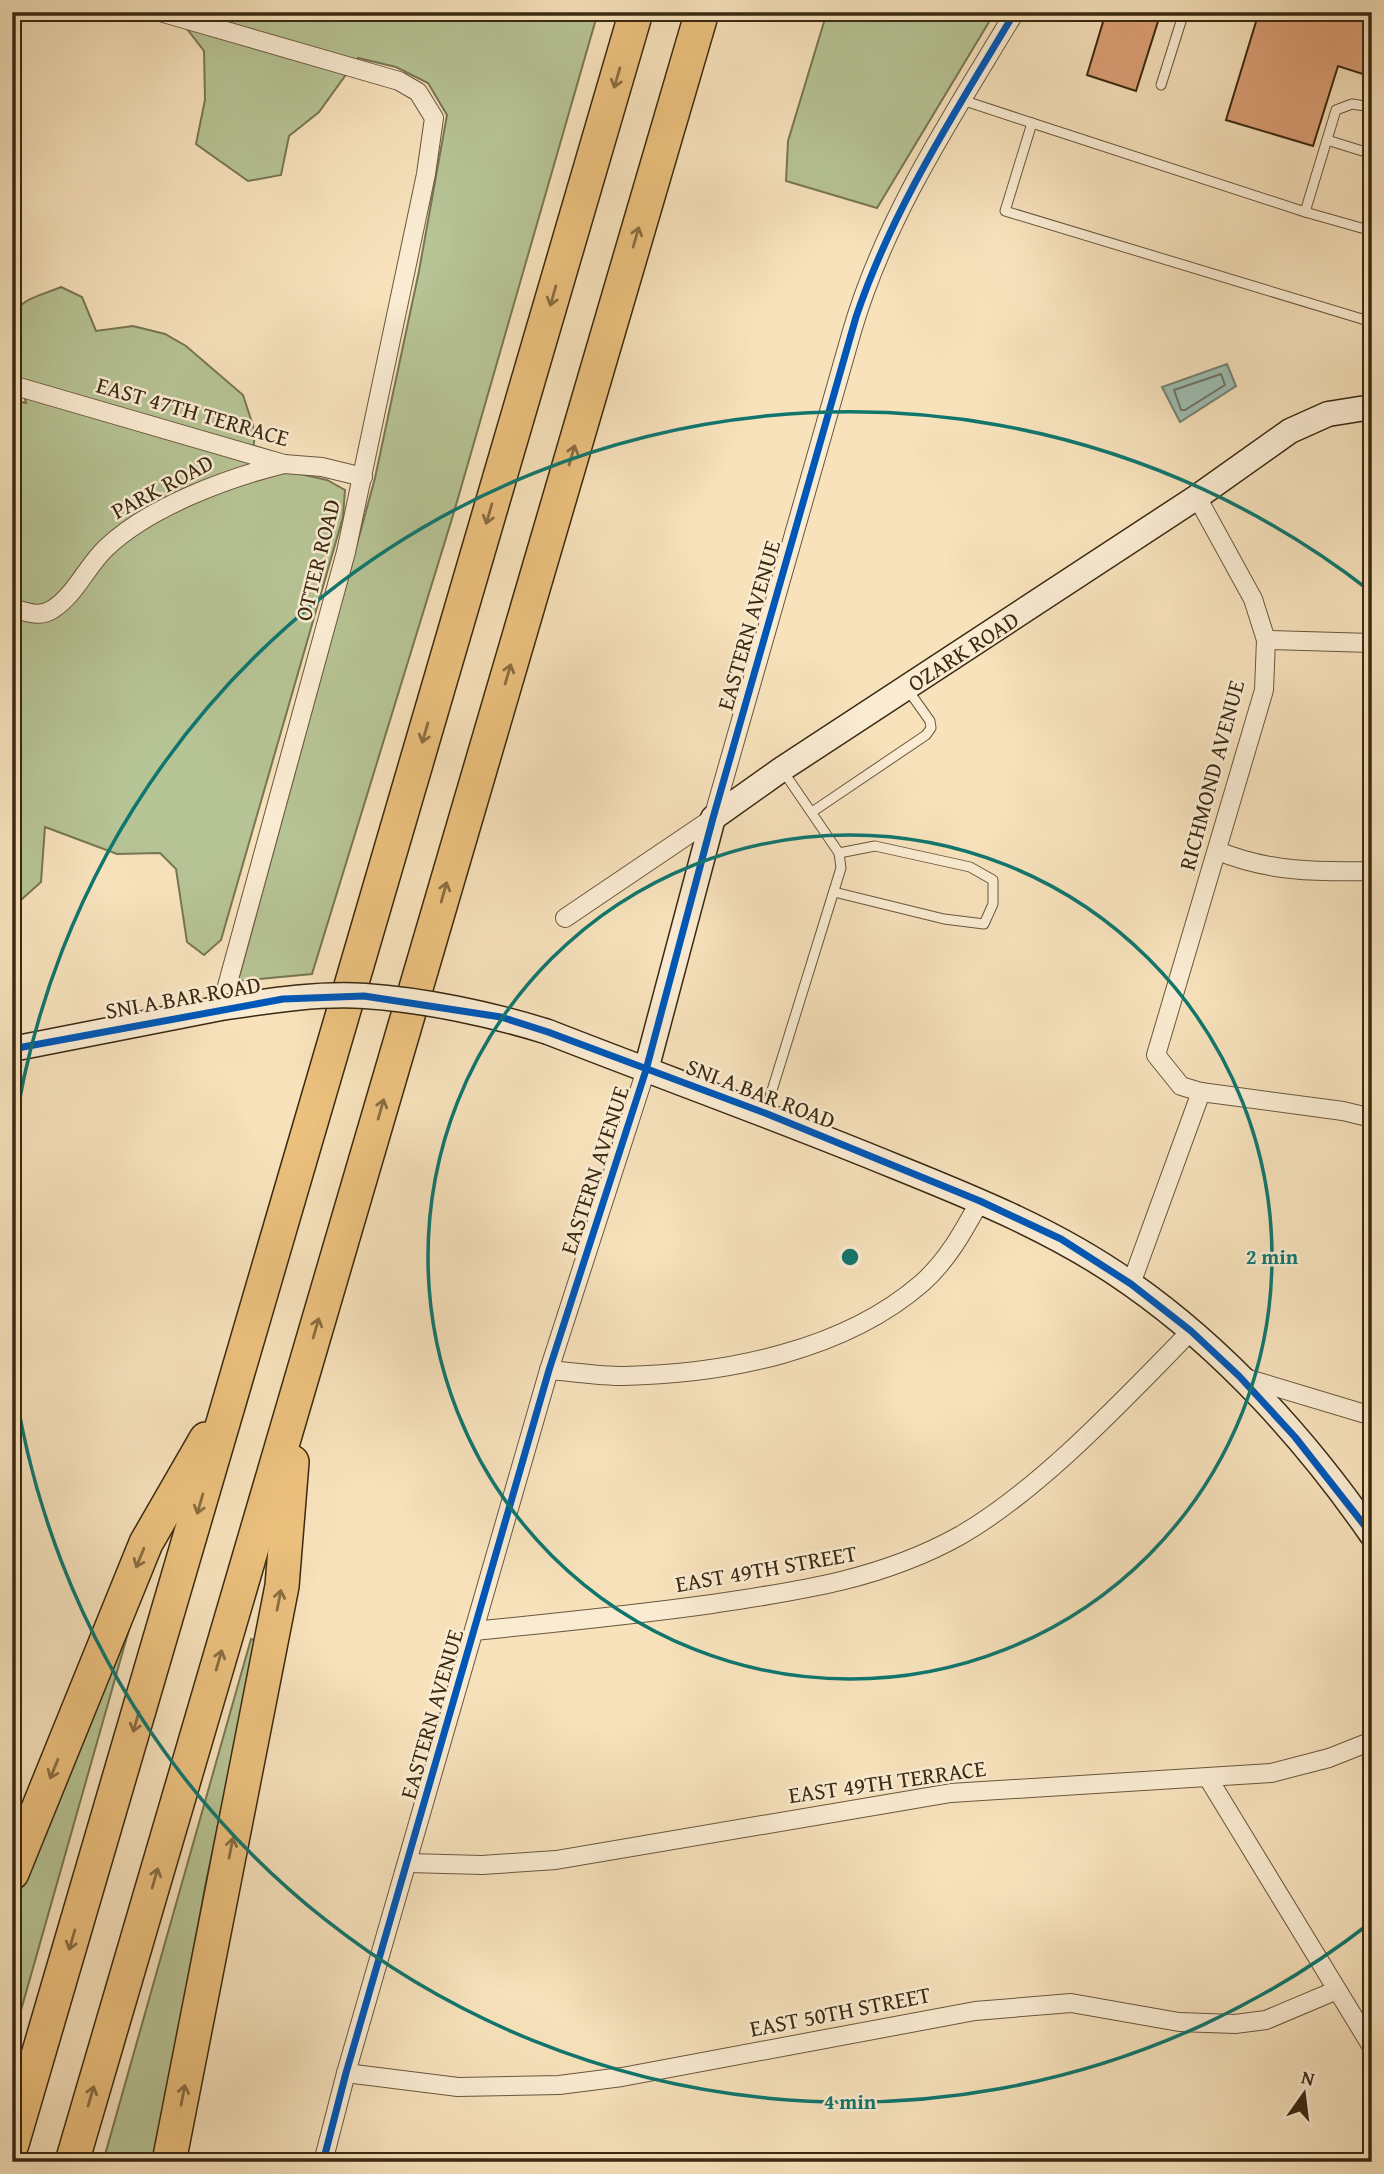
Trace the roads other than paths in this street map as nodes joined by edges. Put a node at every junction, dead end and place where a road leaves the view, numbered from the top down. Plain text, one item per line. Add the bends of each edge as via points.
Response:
1 (160, 12) edge
2 (636, 12) edge
3 (702, 12) edge
4 (1015, 12) edge
5 (1184, 12) edge
6 (1161, 85) dead end
7 (962, 100) junction
8 (1372, 107) edge
9 (1032, 123) junction
10 (1328, 140) junction
11 (1372, 154) edge
12 (1305, 212) junction
13 (1372, 231) edge
14 (1372, 322) edge
15 (12, 385) edge
16 (1372, 407) edge
17 (284, 464) junction
18 (363, 477) junction
19 (1197, 497) junction
20 (12, 608) edge
21 (1266, 640) junction
22 (1372, 643) edge
23 (906, 688) junction
24 (782, 769) junction
25 (812, 812) junction
26 (713, 818) junction
27 (1218, 851) junction
28 (839, 853) junction
29 (1372, 871) edge
30 (834, 892) junction
31 (565, 918) dead end
32 (221, 1009) junction
33 (12, 1049) edge
34 (646, 1070) junction
35 (1201, 1092) junction
36 (765, 1113) junction
37 (1372, 1118) edge
38 (980, 1200) junction
39 (1131, 1284) junction
40 (1191, 1331) junction
41 (550, 1370) junction
42 (1239, 1376) junction
43 (233, 1391) junction
44 (297, 1393) junction
45 (1372, 1416) edge
46 (1372, 1535) edge
47 (474, 1631) junction
48 (1372, 1741) edge
49 (1208, 1777) junction
50 (408, 1863) junction
51 (12, 1873) edge
52 (1337, 1990) junction
53 (1372, 2047) edge
54 (346, 2073) junction
55 (12, 2144) edge
56 (72, 2162) edge
57 (169, 2162) edge
58 (323, 2162) edge

1 - 18 street, OTTER ROAD via 399,81 418,92 434,118
2 -> 43 highway
44 -> 3 highway
4 - 7 street, EASTERN AVENUE
5 - 6 lane
7 - 9 lane
7 - 26 street, EASTERN AVENUE via 902,205 860,304
8 - 10 lane via 1352,104 1336,110
9 - 12 lane
9 - 14 lane via 1005,211
10 - 11 lane
10 - 12 lane
12 - 13 lane
15 - 17 street, EAST 47TH TERRACE
16 - 19 street, OZARK ROAD via 1328,414 1290,431
17 - 18 street, EAST 47TH TERRACE
17 - 20 street, PARK ROAD via 233,476 125,529 55,608 41,615
18 - 32 street, OTTER ROAD
19 - 21 street, RICHMOND AVENUE via 1253,599
19 - 23 street, OZARK ROAD
21 - 22 street
21 - 27 street, RICHMOND AVENUE via 1264,690
23 - 24 street, OZARK ROAD
23 - 25 lane via 930,721 926,735
24 - 25 lane
24 - 26 street, OZARK ROAD
25 - 28 lane
26 - 31 street, OZARK ROAD
26 - 34 street, EASTERN AVENUE
27 - 29 street via 1250,864 1297,872
27 - 35 street, RICHMOND AVENUE via 1156,1055 1181,1086
28 - 30 lane via 841,868
28 - 30 lane via 875,846 970,867 993,880 993,904 984,924
30 - 36 lane
32 - 33 street, SNI A BAR ROAD
32 - 34 street, SNI A BAR ROAD, bridge via 283,999 364,996 501,1017
34 - 36 street, SNI A BAR ROAD
34 - 41 street, EASTERN AVENUE
35 - 37 street
35 - 39 street
36 - 38 street, SNI A BAR ROAD
38 - 39 street, SNI A BAR ROAD via 1061,1239
38 - 41 street via 955,1246 923,1282 885,1310 826,1338 754,1361 688,1373 621,1376
39 - 40 street, SNI A BAR ROAD
40 - 42 street, SNI A BAR ROAD
40 - 47 street, EAST 49TH STREET via 1109,1414 1013,1499 962,1534 907,1562 856,1580 803,1591
41 - 47 street, EASTERN AVENUE
42 - 45 street
42 - 46 street, SNI A BAR ROAD via 1295,1437
43 -> 51 highway via 146,1543
43 -> 55 highway
56 -> 44 highway
57 -> 44 highway via 282,1586
47 - 50 street, EASTERN AVENUE
48 - 49 street, EAST 49TH TERRACE via 1271,1773
49 - 50 street, EAST 49TH TERRACE via 951,1793 556,1860
49 - 52 street
50 - 54 street, EASTERN AVENUE
52 - 53 street
52 - 54 street, EAST 50TH STREET via 1266,2020 1235,2024 1178,2022 1071,2003 975,2011 559,2085 458,2087
54 - 58 street, EASTERN AVENUE

